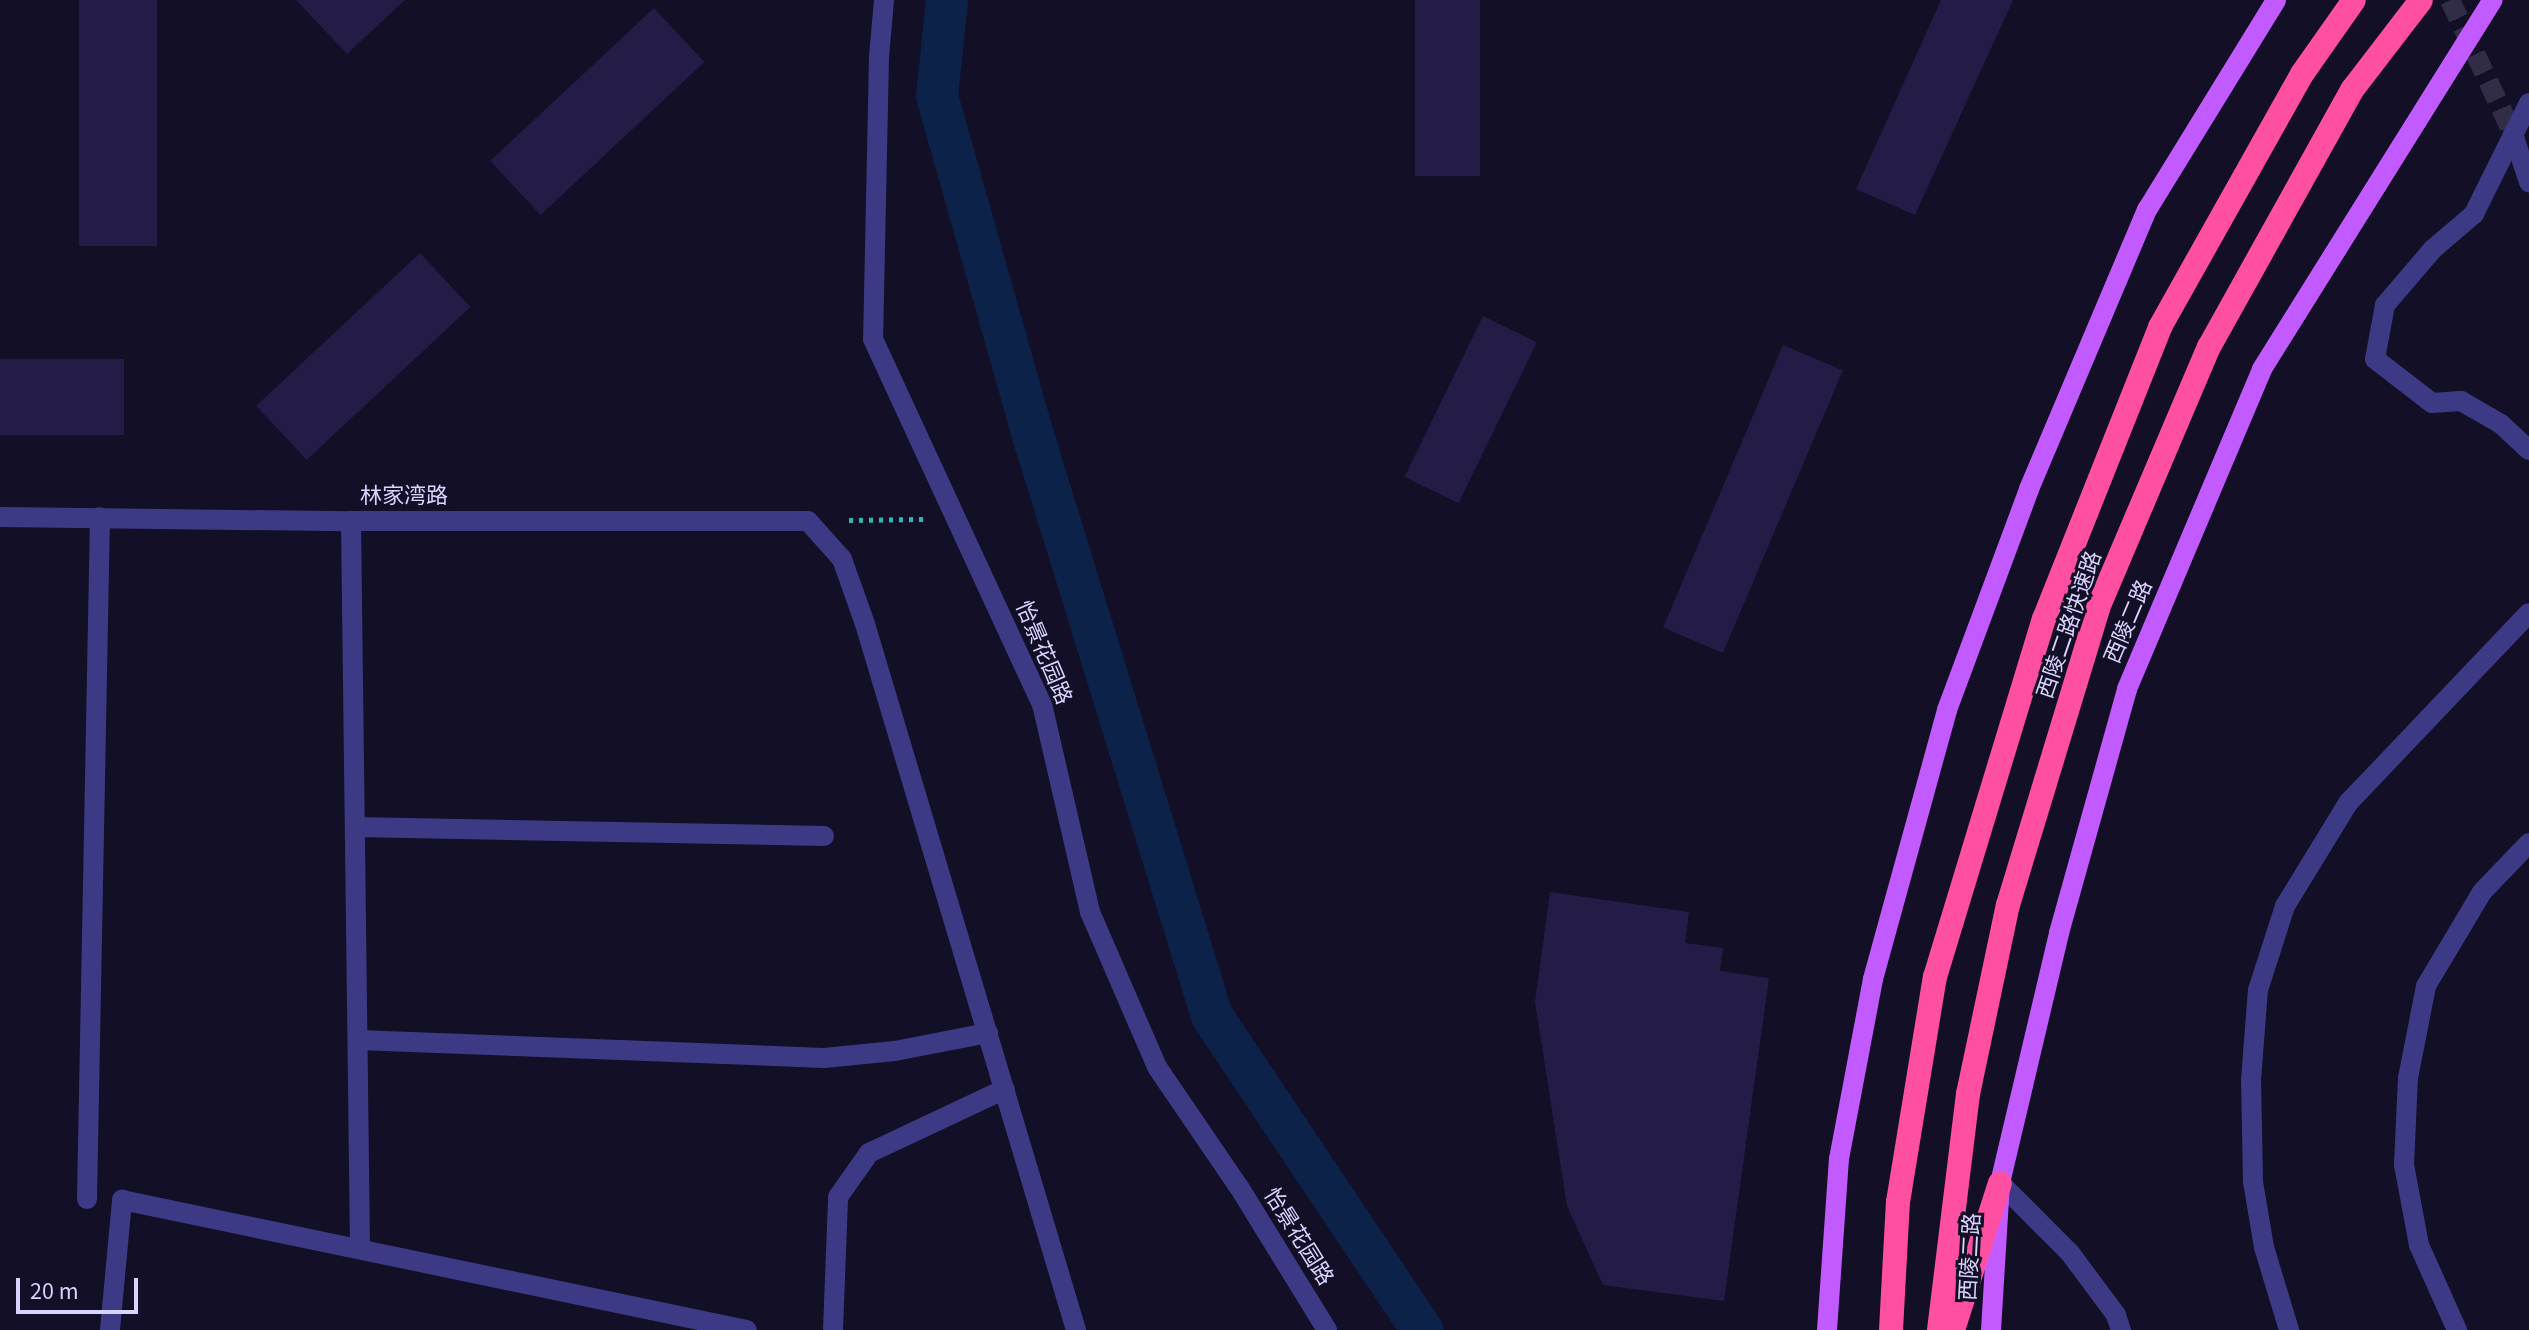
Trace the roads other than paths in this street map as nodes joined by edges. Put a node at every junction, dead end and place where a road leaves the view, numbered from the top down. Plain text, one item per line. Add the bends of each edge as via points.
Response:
1 (884, 0) edge
2 (2276, 0) edge
3 (2354, 0) edge
4 (2421, 0) edge
5 (2493, 0) edge
6 (2529, 103) edge
7 (2513, 134) junction
8 (2529, 182) edge
9 (2529, 450) edge
10 (0, 517) edge
11 (100, 517) junction
12 (351, 521) junction
13 (2529, 613) edge
14 (355, 827) junction
15 (824, 836) dead end
16 (2529, 843) edge
17 (988, 1033) junction
18 (358, 1040) junction
19 (1005, 1089) junction
20 (2000, 1183) junction
21 (87, 1199) dead end
22 (360, 1249) junction
23 (110, 1330) edge
24 (747, 1330) edge
25 (833, 1330) edge
26 (1076, 1330) edge
27 (1327, 1330) edge
28 (1827, 1330) edge
29 (1891, 1330) edge
30 (1939, 1330) edge
31 (1953, 1330) edge
32 (1991, 1330) edge
33 (2121, 1330) edge
34 (2289, 1330) edge
35 (2457, 1330) edge

1 - 27 street, 怡景花园路 via 873,339 1042,704 1090,912 1157,1067
2 - 28 main road via 2147,210 2029,489 1947,710 1873,979 1839,1159
3 - 29 highway, 西陵二路快速路 via 2302,74 2160,327 2044,619 1935,977 1898,1202
4 - 30 highway, 西陵二路快速路 via 2352,90 2209,347 2098,608 2008,905 1968,1094
5 - 20 main road, 西陵二路 via 2262,369 2133,675 2059,933
6 - 7 street
7 - 8 street
7 - 9 street via 2474,214 2433,249 2385,305 2375,359 2432,403 2461,401 2501,424
10 - 11 street, 林家湾路
11 - 12 street, 林家湾路
11 - 21 street
12 - 14 street
12 - 17 street, 林家湾路 via 808,521 842,559 865,624
13 - 34 street via 2348,803 2285,906 2258,990 2251,1080 2253,1182 2264,1247
14 - 15 street
14 - 18 street
16 - 35 street via 2482,892 2426,986 2408,1078 2404,1165 2419,1245
17 - 18 street via 824,1058
17 - 19 street
18 - 22 street
19 - 25 street via 869,1153 861,1164 838,1197
19 - 26 street
20 - 31 highway
20 - 32 main road, 西陵二路
20 - 33 street via 2070,1253 2116,1315
22 - 23 street via 122,1200
22 - 24 street

